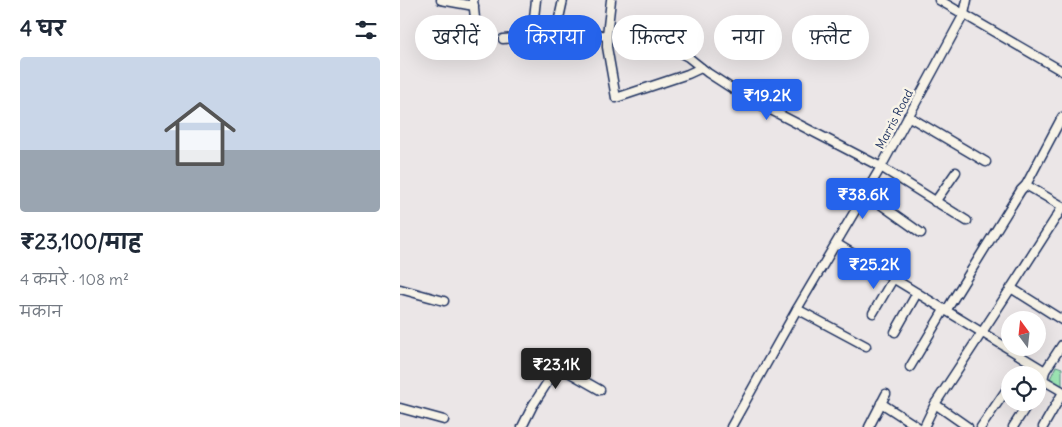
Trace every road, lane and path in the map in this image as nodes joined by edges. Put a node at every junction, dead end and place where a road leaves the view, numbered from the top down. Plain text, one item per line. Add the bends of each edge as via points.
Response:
1 (441, 0) edge
2 (536, 0) edge
3 (563, 0) edge
4 (611, 0) edge
5 (939, 0) edge
6 (967, 0) edge
7 (473, 3) edge
8 (964, 14) junction
9 (534, 15) edge
10 (560, 15) edge
11 (602, 35) edge
12 (607, 37) junction
13 (503, 39) dead end
14 (508, 39) edge
15 (692, 60) edge
16 (701, 68) junction
17 (1062, 71) edge
18 (908, 116) junction
19 (1062, 117) edge
20 (986, 162) dead end
21 (881, 167) junction
22 (956, 172) dead end
23 (1026, 186) junction
24 (866, 194) junction
25 (935, 202) junction
26 (1062, 207) edge
27 (967, 221) dead end
28 (921, 233) dead end
29 (837, 244) junction
30 (893, 279) junction
31 (1010, 288) junction
32 (400, 289) edge
33 (917, 293) junction
34 (444, 301) dead end
35 (797, 309) junction
36 (945, 310) junction
37 (873, 313) dead end
38 (1062, 320) edge
39 (895, 332) dead end
40 (982, 332) junction
41 (1062, 345) edge
42 (866, 346) dead end
43 (1058, 357) edge
44 (1030, 366) edge
45 (910, 367) dead end
46 (1046, 373) edge
47 (1046, 378) edge
48 (600, 390) dead end
49 (1062, 392) edge
50 (886, 394) dead end
51 (1001, 397) edge
52 (881, 403) junction
53 (935, 404) junction
54 (400, 408) edge
55 (1023, 411) edge
56 (444, 420) dead end
57 (734, 426) edge
58 (522, 427) edge
59 (869, 427) edge
60 (918, 427) edge
61 (924, 427) edge
62 (968, 427) edge
63 (981, 427) edge
64 (1013, 427) edge
65 (1043, 427) edge

1 - 7 street
2 - 9 street
3 - 10 street
4 - 12 street
5 - 8 street
6 - 8 street, Marris Road
8 - 17 street
8 - 18 street, Marris Road
11 - 12 street
12 - 16 street via 616,98
13 - 14 street
15 - 16 street
16 - 21 street via 742,95
18 - 20 street
18 - 21 street, Marris Road
19 - 23 street
21 - 24 street, Marris Road
21 - 25 street
22 - 25 street
23 - 26 street
23 - 36 street
24 - 28 street
24 - 29 street, Marris Road
25 - 27 street
26 - 31 street
29 - 30 street
29 - 35 street, Marris Road
30 - 33 street
30 - 37 street
31 - 38 street
31 - 40 street
32 - 34 street
33 - 36 street
33 - 39 street
35 - 42 street
35 - 57 street, Marris Road
36 - 40 street
36 - 45 street
40 - 44 street
40 - 53 street
41 - 43 street
43 - 46 street
47 - 49 street
48 - 58 street via 559,369 554,372
49 - 65 street
50 - 52 street
51 - 63 street
52 - 59 street
52 - 60 street
53 - 61 street
53 - 62 street
54 - 56 street
55 - 64 street

